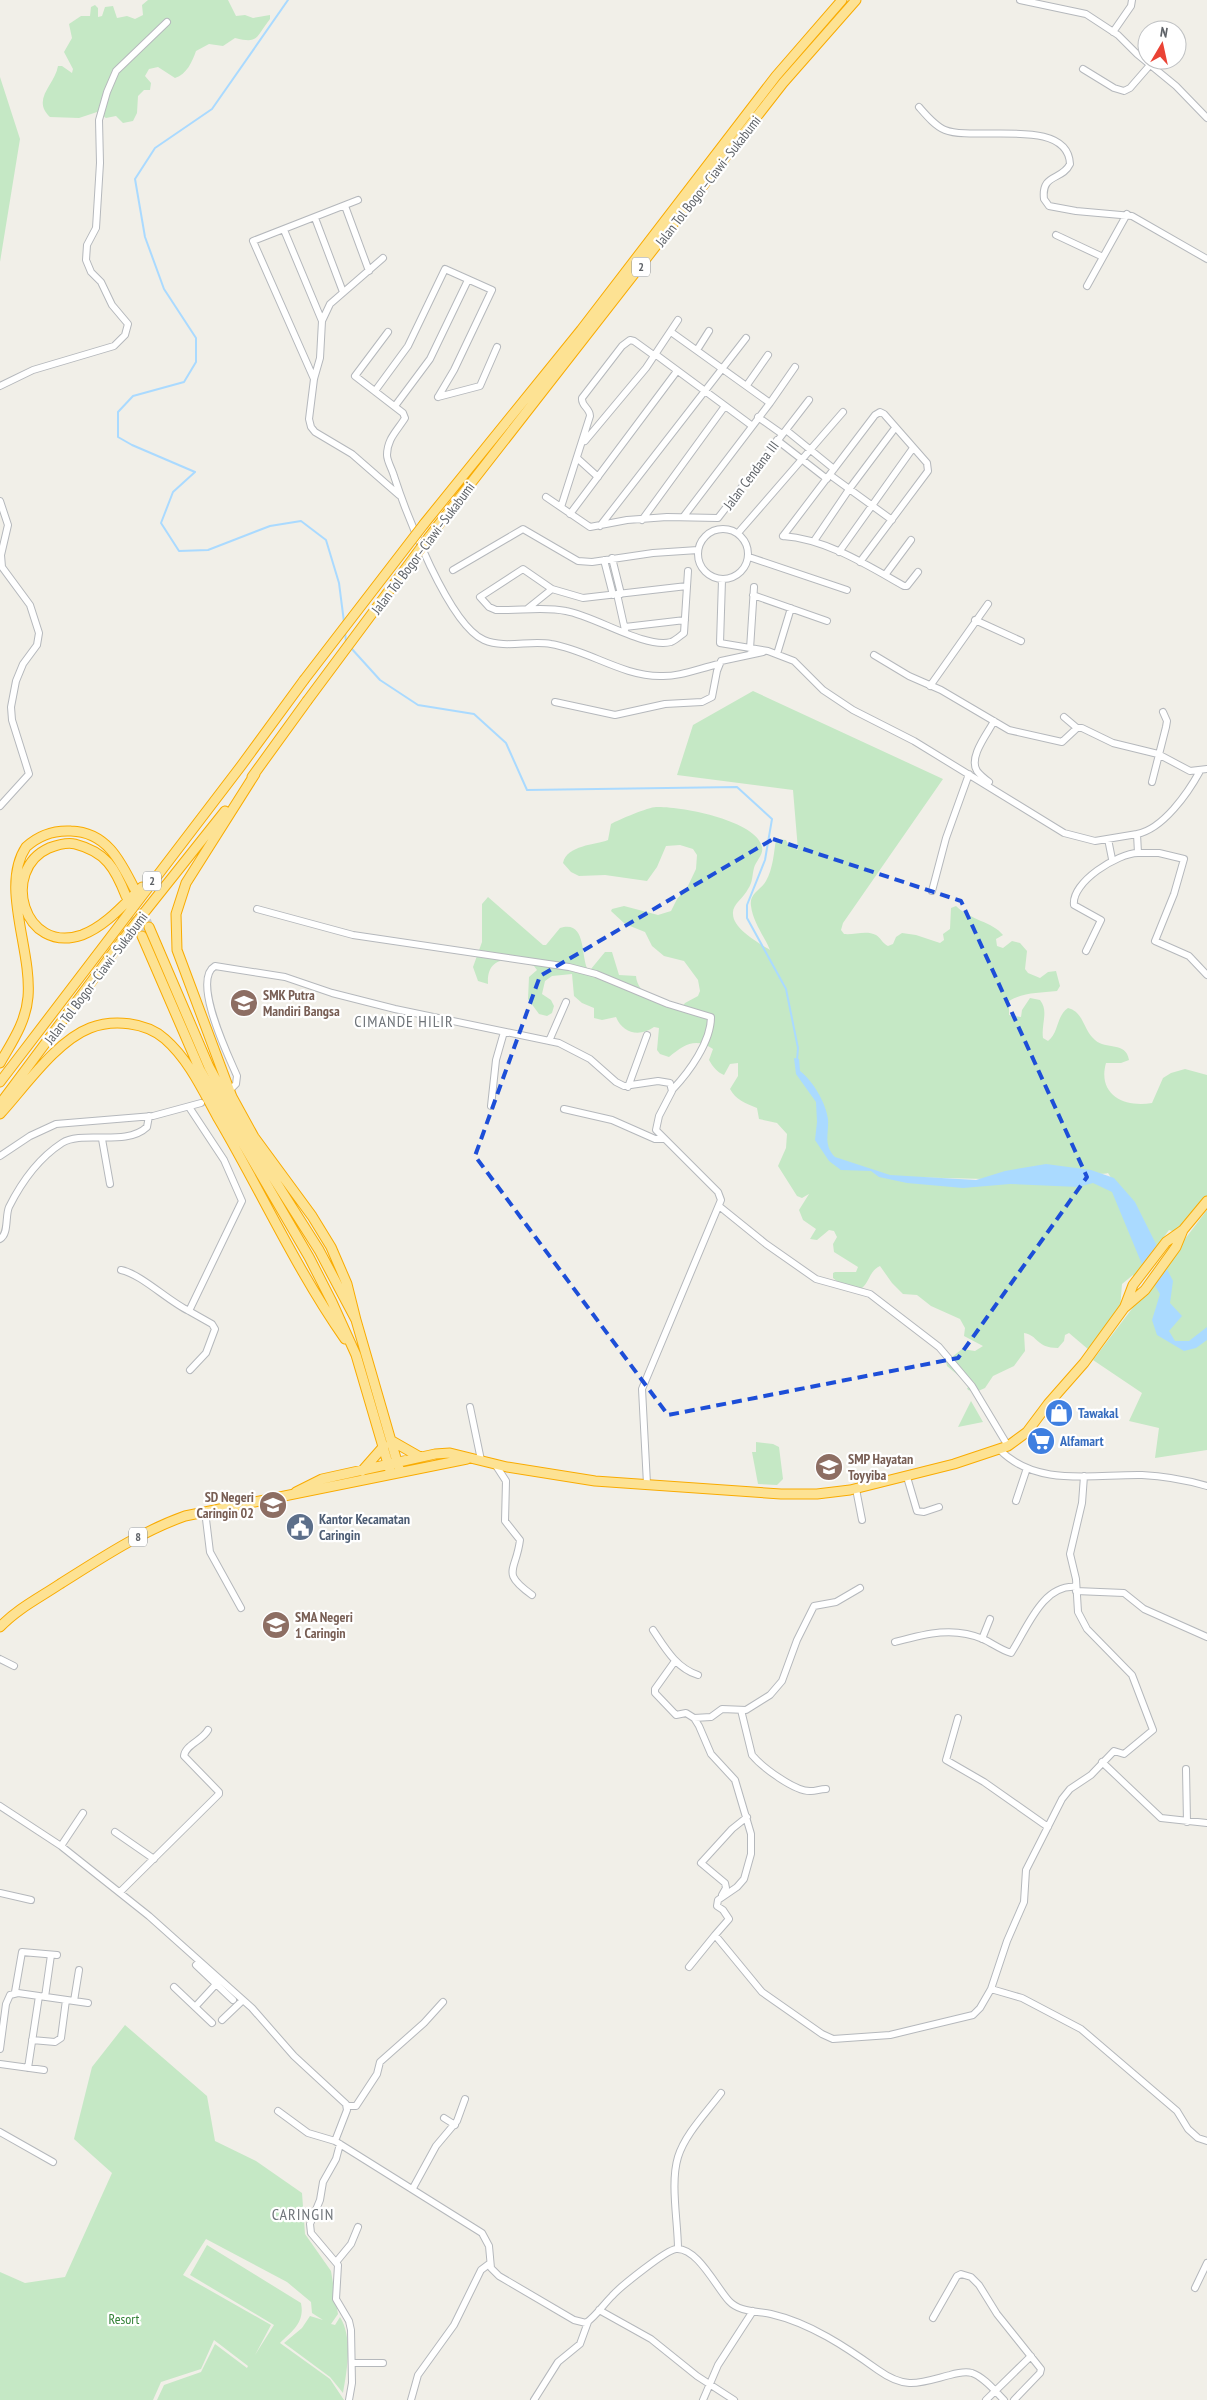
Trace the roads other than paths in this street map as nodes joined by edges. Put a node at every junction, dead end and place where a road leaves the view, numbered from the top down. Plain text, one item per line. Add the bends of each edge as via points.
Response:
1 (842, 0) edge
2 (856, 0) edge
3 (1020, 0) edge
4 (1132, 0) edge
5 (1061, 1) edge
6 (1061, 9) junction
7 (167, 22) dead end
8 (1113, 32) junction
9 (1137, 53) edge
10 (1084, 69) dead end
11 (1146, 70) edge
12 (1156, 70) edge
13 (919, 107) dead end
14 (1207, 118) edge
15 (358, 200) dead end
16 (345, 206) junction
17 (1127, 214) junction
18 (315, 218) junction
19 (284, 230) junction
20 (1056, 235) dead end
21 (1103, 257) junction
22 (383, 258) dead end
23 (1207, 259) edge
24 (369, 271) junction
25 (468, 280) junction
26 (1087, 286) dead end
27 (343, 292) junction
28 (678, 320) dead end
29 (322, 321) junction
30 (709, 331) dead end
31 (388, 332) dead end
32 (671, 332) junction
33 (746, 338) dead end
34 (497, 347) dead end
35 (697, 350) junction
36 (655, 354) junction
37 (768, 355) dead end
38 (795, 367) dead end
39 (722, 368) junction
40 (677, 370) junction
41 (314, 379) junction
42 (747, 385) junction
43 (0, 386) edge
44 (375, 391) junction
45 (704, 391) junction
46 (809, 400) dead end
47 (770, 403) junction
48 (395, 406) junction
49 (725, 406) junction
50 (843, 412) dead end
51 (590, 413) junction
52 (758, 417) junction
53 (603, 422) junction
54 (751, 425) junction
55 (895, 428) junction
56 (781, 435) junction
57 (583, 443) junction
58 (913, 448) junction
59 (811, 451) junction
60 (577, 458) junction
61 (802, 460) junction
62 (834, 469) junction
63 (598, 477) junction
64 (828, 477) junction
65 (850, 488) junction
66 (400, 496) junction
67 (546, 496) dead end
68 (0, 501) edge
69 (872, 504) junction
70 (561, 507) junction
71 (570, 514) junction
72 (684, 516) junction
73 (642, 520) junction
74 (892, 520) junction
75 (600, 526) junction
76 (738, 533) junction
77 (911, 540) dead end
78 (814, 541) junction
79 (698, 550) junction
80 (838, 552) junction
81 (749, 557) junction
82 (612, 558) junction
83 (604, 560) junction
84 (860, 562) junction
85 (453, 570) dead end
86 (688, 571) dead end
87 (918, 572) dead end
88 (885, 575) junction
89 (722, 580) junction
90 (687, 586) junction
91 (754, 587) dead end
92 (552, 588) junction
93 (847, 590) dead end
94 (617, 594) junction
95 (753, 596) junction
96 (988, 604) dead end
97 (791, 608) junction
98 (526, 609) junction
99 (685, 620) junction
100 (975, 620) junction
101 (827, 621) dead end
102 (625, 630) junction
103 (1021, 641) dead end
104 (750, 648) junction
105 (768, 651) junction
106 (777, 654) junction
107 (874, 655) dead end
108 (719, 664) junction
109 (930, 686) junction
110 (555, 702) dead end
111 (1163, 712) dead end
112 (1064, 717) dead end
113 (994, 721) junction
114 (1077, 728) junction
115 (1160, 755) junction
116 (1204, 770) edge
117 (254, 774) junction
118 (969, 774) junction
119 (1152, 782) dead end
120 (997, 790) junction
121 (0, 806) edge
122 (1137, 834) junction
123 (1108, 838) junction
124 (1138, 852) junction
125 (1112, 859) junction
126 (167, 862) junction
127 (134, 888) tunnel mouth
128 (932, 891) dead end
129 (126, 896) tunnel mouth
130 (257, 909) dead end
131 (149, 927) tunnel mouth
132 (142, 936) tunnel mouth
133 (1086, 951) dead end
134 (1207, 975) edge
135 (566, 1002) dead end
136 (504, 1032) junction
137 (648, 1035) dead end
138 (549, 1041) junction
139 (0, 1063) edge
140 (0, 1082) edge
141 (628, 1087) junction
142 (232, 1088) dead end
143 (673, 1089) junction
144 (201, 1103) dead end
145 (0, 1104) edge
146 (491, 1106) dead end
147 (189, 1107) junction
148 (564, 1109) dead end
149 (0, 1114) edge
150 (150, 1116) junction
151 (102, 1139) junction
152 (664, 1139) junction
153 (0, 1156) edge
154 (110, 1184) dead end
155 (1207, 1201) edge
156 (719, 1206) junction
157 (1182, 1230) junction
158 (0, 1239) edge
159 (121, 1270) dead end
160 (1124, 1308) junction
161 (189, 1311) junction
162 (356, 1320) junction
163 (356, 1355) junction
164 (190, 1370) dead end
165 (470, 1407) dead end
166 (388, 1444) junction
167 (1004, 1448) junction
168 (420, 1457) junction
169 (468, 1458) junction
170 (481, 1460) junction
171 (495, 1464) junction
172 (395, 1468) junction
173 (1027, 1468) junction
174 (362, 1472) junction
175 (1084, 1476) junction
176 (907, 1477) junction
177 (647, 1484) junction
178 (1207, 1486) edge
179 (856, 1489) junction
180 (296, 1492) junction
181 (1016, 1501) dead end
182 (939, 1507) dead end
183 (205, 1511) junction
184 (862, 1520) dead end
185 (860, 1588) dead end
186 (1076, 1589) junction
187 (532, 1594) dead end
188 (241, 1608) dead end
189 (990, 1618) dead end
190 (0, 1627) edge
191 (653, 1630) dead end
192 (1207, 1637) edge
193 (982, 1639) junction
194 (895, 1642) dead end
195 (0, 1659) edge
196 (675, 1661) junction
197 (14, 1666) dead end
198 (698, 1675) dead end
199 (741, 1710) junction
200 (694, 1718) junction
201 (958, 1718) dead end
202 (208, 1730) dead end
203 (1102, 1762) junction
204 (1186, 1769) dead end
205 (826, 1789) dead end
206 (0, 1806) edge
207 (83, 1813) dead end
208 (747, 1818) junction
209 (1187, 1822) junction
210 (1207, 1823) edge
211 (1048, 1827) junction
212 (115, 1832) dead end
213 (61, 1846) junction
214 (154, 1859) junction
215 (120, 1892) junction
216 (0, 1893) edge
217 (722, 1895) junction
218 (31, 1900) dead end
219 (715, 1934) junction
220 (196, 1965) dead end
221 (689, 1967) dead end
222 (79, 1970) dead end
223 (218, 1982) junction
224 (174, 1986) dead end
225 (990, 1989) junction
226 (14, 1992) junction
227 (42, 1997) junction
228 (66, 2000) junction
229 (234, 2000) dead end
230 (243, 2000) junction
231 (74, 2001) junction
232 (443, 2002) dead end
233 (88, 2003) dead end
234 (195, 2007) junction
235 (222, 2020) dead end
236 (212, 2023) dead end
237 (32, 2040) junction
238 (0, 2049) edge
239 (0, 2064) edge
240 (28, 2068) junction
241 (44, 2070) dead end
242 (721, 2093) dead end
243 (465, 2099) dead end
244 (347, 2106) junction
245 (278, 2111) dead end
246 (444, 2118) dead end
247 (455, 2125) junction
248 (0, 2132) edge
249 (1207, 2141) edge
250 (337, 2143) junction
251 (53, 2162) dead end
252 (413, 2188) junction
253 (358, 2227) dead end
254 (678, 2249) junction
255 (337, 2261) junction
256 (1207, 2263) edge
257 (490, 2264) junction
258 (1195, 2288) dead end
259 (599, 2310) junction
260 (753, 2311) junction
261 (933, 2318) dead end
262 (588, 2322) junction
263 (1031, 2356) junction
264 (352, 2363) junction
265 (383, 2363) dead end
266 (708, 2383) junction
267 (995, 2392) junction
268 (349, 2400) edge
269 (411, 2400) edge
270 (534, 2400) edge
271 (703, 2400) edge
272 (734, 2400) edge
273 (986, 2400) edge
274 (1004, 2400) edge
275 (1014, 2400) edge

1 - 126 highway, Jalan Tol Bogor–Ciawi–Sukabumi / 2, bridge via 776,76 581,330 424,524
2 - 117 highway, Jalan Tol Bogor–Ciawi–Sukabumi / 2, bridge via 783,83 429,537
3 - 6 street
4 - 8 street
5 - 6 street
6 - 8 street via 1082,12
7 - 43 street via 116,72 99,120 96,228 87,245 86,260 112,304 127,322 128,331 114,346 33,370
8 - 9 street
10 - 11 street via 1124,91
12 - 14 street
13 - 17 street via 944,130 967,134 1032,135 1054,141 1066,151 1070,164 1046,184 1046,203 1076,212
15 - 16 street
16 - 18 street
16 - 24 street
17 - 21 street
17 - 23 street
18 - 19 street
18 - 27 street
19 - 29 street
19 - 41 street via 252,241
20 - 21 street
21 - 26 street
22 - 24 street
24 - 27 street
25 - 34 street via 492,290 438,397 480,386
25 - 44 street via 443,270 408,346
25 - 48 street via 430,359
27 - 29 street via 330,304
28 - 32 street
29 - 41 street via 320,358
30 - 35 street
31 - 44 street via 355,376
32 - 35 street
32 - 36 street
33 - 39 street
35 - 39 street
36 - 40 street
36 - 51 street via 634,341 624,344 582,398 582,404
36 - 53 street
37 - 42 street
38 - 47 street
39 - 42 street
39 - 45 street
40 - 45 street
40 - 63 street
41 - 66 street via 311,426 352,454
42 - 47 street
44 - 48 street
45 - 49 street
45 - 75 street
46 - 56 street, Jalan Cendana III
47 - 52 street
48 - 66 street via 405,418 390,438 387,456
49 - 54 street
49 - 73 street
50 - 59 street
51 - 53 street
51 - 57 street
52 - 54 street
52 - 56 street
53 - 57 street
54 - 72 street
55 - 58 street
55 - 62 street via 884,414 877,413
55 - 65 street
56 - 59 street
56 - 61 street
56 - 72 street, Jalan Cendana III via 720,516 715,519
57 - 60 street
58 - 69 street
58 - 74 street via 927,463 928,471
59 - 61 street
59 - 62 street
60 - 63 street
60 - 70 street
61 - 64 street
61 - 76 street
62 - 64 street
63 - 71 street
64 - 65 street
64 - 78 street via 783,536
65 - 69 street
65 - 78 street
66 - 108 street via 431,567 474,635 499,643 542,642 572,648 652,676 672,676
67 - 70 street
68 - 121 street via 8,525 1,555 2,567 30,605 39,633 37,645 23,664 16,681 11,707 29,774
69 - 74 street
69 - 80 street
70 - 71 street
71 - 75 street via 587,526
72 - 73 street
73 - 75 street
74 - 84 street
76 - 79 street via 728,529 713,531
76 - 81 street via 748,548
77 - 88 street
78 - 80 street
79 - 82 street
79 - 89 street via 701,567 714,578
80 - 84 street
81 - 89 street via 740,574
81 - 93 street
82 - 83 street
82 - 94 street
83 - 85 street via 578,561 523,529
83 - 94 street
84 - 88 street
86 - 90 street
87 - 88 street via 906,586
89 - 104 street via 720,643
90 - 94 street
90 - 99 street
91 - 95 street
92 - 94 street via 583,598
92 - 98 street
92 - 98 street via 523,568 480,597 496,610
94 - 102 street
95 - 97 street
95 - 104 street
96 - 100 street
97 - 101 street
97 - 106 street
98 - 102 street via 563,610
99 - 102 street
99 - 102 street via 684,633 673,641 660,643
100 - 103 street
100 - 109 street
104 - 105 street
105 - 106 street
105 - 108 street via 725,659
106 - 118 street via 794,661 824,690 853,710
107 - 109 street
108 - 110 street via 712,697 702,702 658,705 615,715
109 - 113 street
111 - 115 street via 1167,724
112 - 114 street
113 - 114 street via 1014,732 1060,742 1066,741
113 - 120 street via 974,765
114 - 115 street via 1115,744
115 - 116 street via 1187,770
115 - 119 street
116 - 122 street via 1162,822 1154,829
117 - 145 highway, Jalan Tol Bogor–Ciawi–Sukabumi / 2 via 124,938
117 - 162 highway via 183,890 176,914 178,950 232,1097 254,1137 312,1216 331,1248 347,1284
118 - 120 street
118 - 128 street via 944,844
120 - 123 street via 1064,833 1089,841
122 - 123 street
122 - 124 street
123 - 125 street
124 - 125 street
124 - 134 street via 1184,859 1154,942 1190,956
125 - 133 street via 1086,881 1074,898 1074,905 1102,920
126 - 129 highway via 113,915 82,935 62,938 44,934 22,915 17,898 20,877 28,862 47,849 72,844 91,849 103,857 114,870
126 - 140 highway, Jalan Tol Bogor–Ciawi–Sukabumi / 2
127 - 139 highway via 120,860 107,844 93,835 51,832 34,840 17,855 9,873 7,895 28,973 28,998 24,1017
130 - 143 street via 353,935 570,967 711,1017 700,1050
131 - 162 highway via 209,1067 248,1138 319,1250
132 - 163 highway via 200,1070 309,1257
135 - 138 street
136 - 138 street
136 - 142 street via 395,1010 285,977 215,966 208,980 210,1004 214,1022 237,1076
136 - 146 street via 496,1060
137 - 141 street
138 - 141 street via 580,1053 619,1084
141 - 143 street via 661,1081 670,1083
143 - 152 street via 655,1126
144 - 147 street
147 - 150 street
147 - 161 street via 224,1160 242,1201
148 - 152 street via 612,1120 655,1139
149 - 163 highway via 46,1062 88,1028 117,1023 143,1027 159,1035 189,1067 320,1304
150 - 151 street via 145,1130
150 - 153 street via 56,1124
151 - 154 street
151 - 158 street via 68,1140 43,1160 30,1173 10,1207 5,1234
152 - 156 street via 718,1192
155 - 157 highway, 8
156 - 167 street via 816,1279 870,1294 933,1342 972,1386
156 - 177 street via 642,1389
157 - 160 highway, 8 via 1176,1247 1144,1290
157 - 160 highway, 8 via 1166,1242 1133,1284
159 - 161 street via 138,1277
160 - 167 highway, 8 via 1027,1432
161 - 164 street via 216,1329 206,1353
162 - 166 highway
163 - 166 highway
165 - 170 street
166 - 168 highway
166 - 172 highway
166 - 174 highway
167 - 173 street via 1010,1461
167 - 176 highway, 8
168 - 169 highway, 8 via 450,1454
168 - 172 highway, 8
169 - 170 highway, 8
169 - 172 highway, 8
170 - 171 highway, 8
171 - 177 highway, 8 via 576,1478
171 - 187 street via 506,1481 505,1521 520,1540 513,1579
172 - 174 highway, 8
172 - 180 highway, 8
173 - 175 street via 1060,1476
173 - 181 street
174 - 180 highway, 8 via 322,1480
175 - 178 street via 1159,1476
175 - 186 street via 1082,1503 1070,1554
176 - 179 highway, 8
176 - 182 street via 917,1511
177 - 179 highway, 8 via 781,1494
179 - 184 street
180 - 183 highway, 8
183 - 188 street via 210,1552
183 - 190 highway, 8 via 176,1519 142,1535 24,1607
185 - 199 street via 836,1602 814,1606 777,1688 751,1708
186 - 192 street via 1124,1593 1144,1609
186 - 193 street via 1062,1587 1054,1591 1027,1623 1011,1652
186 - 203 street via 1076,1606 1081,1621 1128,1670 1153,1728 1126,1753 1121,1755 1114,1751
189 - 193 street
191 - 196 street
193 - 194 street via 940,1631
195 - 197 street
196 - 198 street via 686,1671
196 - 200 street via 655,1692 676,1715 686,1713
199 - 200 street via 725,1709 711,1717
199 - 205 street via 752,1755 757,1761 790,1786 811,1791
200 - 208 street via 711,1754 735,1780
201 - 211 street via 946,1760
202 - 214 street via 201,1740 187,1749 184,1756 219,1793
203 - 209 street via 1155,1814 1168,1820
203 - 211 street via 1091,1776 1067,1792
204 - 209 street
206 - 213 street
207 - 213 street
208 - 217 street via 752,1845 746,1872 737,1887
208 - 217 street via 732,1829 701,1863 725,1883
209 - 210 street
211 - 225 street via 1026,1870 1024,1902 1006,1941
212 - 214 street
213 - 215 street
214 - 215 street
215 - 223 street
216 - 218 street
217 - 219 street via 717,1906 725,1912 728,1920
219 - 221 street
219 - 225 street via 762,1992 833,2039 890,2035 962,2019 976,2012
220 - 223 street
222 - 231 street
223 - 229 street
223 - 230 street
223 - 234 street
224 - 234 street
225 - 249 street via 1022,1998 1081,2029 1177,2111 1198,2138
226 - 227 street
226 - 227 street via 22,1952 54,1955
226 - 238 street via 7,1999
227 - 228 street
227 - 237 street
228 - 231 street
228 - 237 street via 61,2038 55,2042
230 - 235 street
230 - 244 street via 294,2056
231 - 233 street
232 - 244 street via 380,2062 377,2074 356,2106
234 - 236 street
237 - 240 street
239 - 240 street
240 - 241 street
242 - 254 street via 678,2156
243 - 247 street
244 - 250 street
245 - 250 street via 308,2133
246 - 247 street
247 - 252 street via 436,2146
248 - 251 street
250 - 252 street
250 - 255 street via 336,2159 323,2182 320,2200 309,2226
252 - 257 street via 482,2233 489,2246
253 - 255 street via 351,2244
254 - 259 street via 648,2267
254 - 260 street via 696,2258 732,2304
255 - 264 street via 336,2299 350,2324
256 - 258 street
257 - 262 street via 495,2272 512,2284 574,2320
257 - 269 street via 481,2270 454,2325 418,2374
259 - 262 street
259 - 266 street via 651,2339
260 - 266 street
260 - 267 street via 788,2318 857,2354 899,2382 918,2383 967,2372 978,2376
261 - 263 street via 957,2276 971,2277
262 - 270 street via 580,2344 558,2362
263 - 267 street
263 - 275 street via 1041,2371
264 - 265 street
264 - 268 street
266 - 271 street
266 - 272 street
267 - 273 street
267 - 274 street

